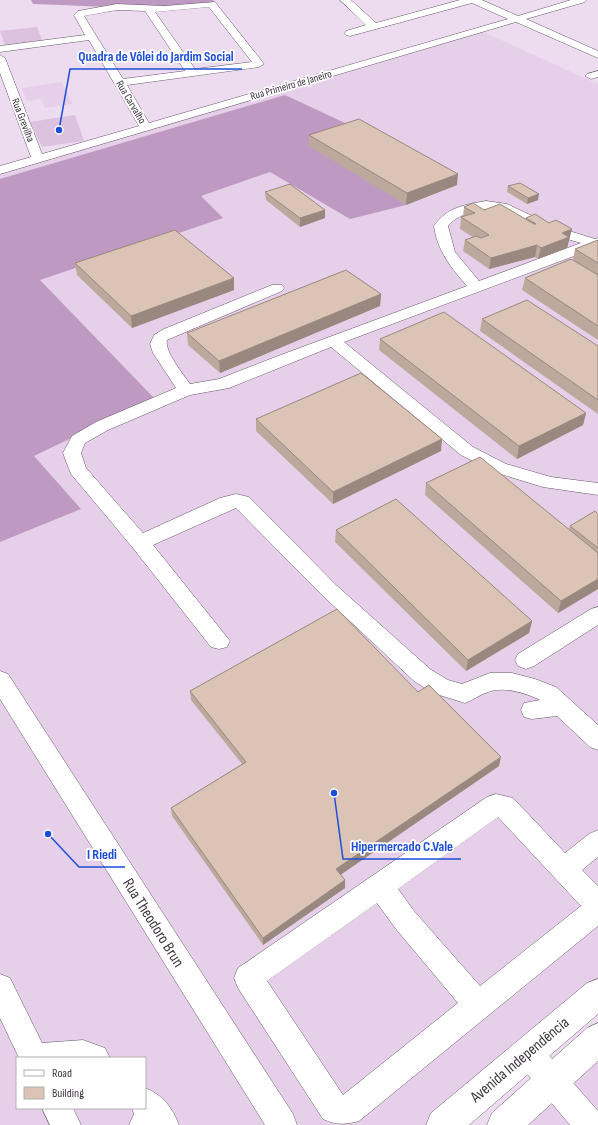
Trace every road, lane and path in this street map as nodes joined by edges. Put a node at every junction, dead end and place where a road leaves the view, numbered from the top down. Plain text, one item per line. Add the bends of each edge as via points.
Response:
1 (345, 0) edge
2 (472, 0) edge
3 (582, 0) edge
4 (413, 4) dead end
5 (151, 8) junction
6 (422, 12) junction
7 (514, 20) junction
8 (373, 26) junction
9 (350, 33) dead end
10 (91, 37) junction
11 (0, 49) edge
12 (598, 55) edge
13 (0, 58) edge
14 (192, 73) junction
15 (120, 83) junction
16 (146, 128) junction
17 (38, 159) junction
18 (0, 170) edge
19 (597, 242) edge
20 (277, 288) dead end
21 (476, 288) junction
22 (333, 341) junction
23 (186, 390) junction
24 (598, 489) edge
25 (140, 543) junction
26 (598, 614) edge
27 (219, 641) dead end
28 (526, 660) dead end
29 (0, 680) edge
30 (562, 706) junction
31 (532, 710) dead end
32 (598, 740) edge
33 (598, 842) edge
34 (564, 869) junction
35 (380, 886) junction
36 (598, 905) edge
37 (598, 909) edge
38 (0, 988) edge
39 (598, 994) edge
40 (478, 1006) junction
41 (598, 1039) edge
42 (528, 1053) junction
43 (34, 1057) edge
44 (52, 1057) edge
45 (93, 1057) edge
46 (553, 1080) junction
47 (58, 1109) edge
48 (66, 1125) edge
49 (282, 1125) edge
50 (443, 1125) edge
51 (504, 1125) edge
52 (590, 1125) edge

1 - 8 street
2 - 6 street
2 - 7 street
3 - 7 street, Rua Primeiro de Janeiro
4 - 6 street
5 - 10 street, Rua Carvalho via 108,7 79,15
5 - 14 street
5 - 14 street via 212,4 258,64
6 - 8 street
7 - 12 street
7 - 16 street, Rua Primeiro de Janeiro
8 - 9 street
10 - 11 street
10 - 15 street, Rua Carvalho
13 - 17 street, Rua Grevilha
14 - 15 street
15 - 16 street, Rua Carvalho
16 - 17 street, Rua Primeiro de Janeiro
17 - 18 street, Rua Primeiro de Janeiro
19 - 21 street
19 - 21 street via 548,229 502,207 469,208 450,215 441,226 441,238 452,258
20 - 23 street via 160,338 158,344 161,353
21 - 22 street
22 - 23 street via 223,384
22 - 24 street via 467,451 500,468 550,483
23 - 25 street via 102,426 78,440 72,453 77,470
25 - 27 street
25 - 30 street via 227,503 242,502 329,590 422,675 441,687 465,694 489,682 509,682 540,689
26 - 28 street
29 - 49 street, Rua Theodoro Brun
30 - 31 street
30 - 32 street
33 - 34 street
34 - 35 street via 500,804
34 - 36 street
35 - 40 street via 405,920
35 - 40 street via 248,978 334,1108 341,1112 348,1110
37 - 40 street
38 - 43 street
39 - 42 main road, Avenida Independência
41 - 46 main road
42 - 46 street
42 - 50 main road, Avenida Independência
44 - 45 street via 84,1054
46 - 51 main road
46 - 52 street
47 - 48 street

